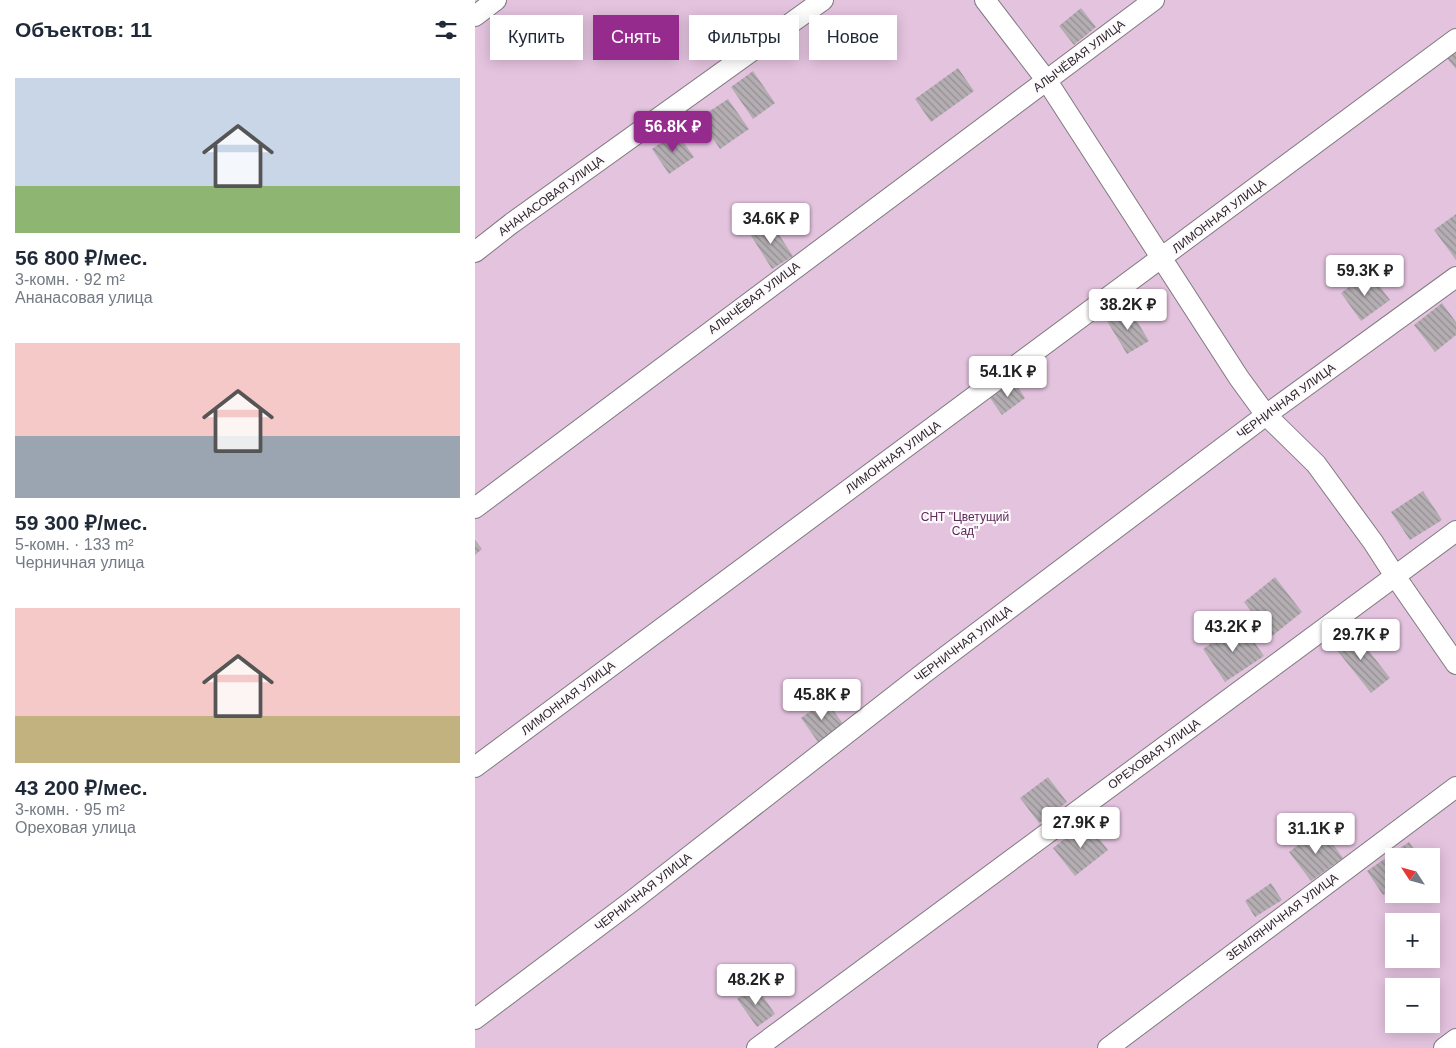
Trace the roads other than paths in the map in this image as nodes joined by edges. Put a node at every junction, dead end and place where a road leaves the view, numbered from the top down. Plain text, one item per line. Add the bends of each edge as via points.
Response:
1 (496, 0) edge
2 (823, 0) edge
3 (985, 0) edge
4 (1154, 0) edge
5 (475, 16) edge
6 (1456, 40) edge
7 (1047, 81) junction
8 (475, 252) edge
9 (1162, 258) junction
10 (1456, 277) edge
11 (1266, 415) junction
12 (475, 508) edge
13 (1456, 531) edge
14 (1395, 576) junction
15 (1456, 664) edge
16 (475, 767) edge
17 (1456, 787) edge
18 (475, 1019) edge
19 (1456, 1039) edge
20 (757, 1048) edge
21 (1107, 1048) edge
22 (1444, 1048) edge

1 - 5 street
2 - 8 street, АНАНАСОВАЯ УЛИЦА
3 - 7 street
4 - 7 street, АЛЫЧЁВАЯ УЛИЦА
6 - 9 street, ЛИМОННАЯ УЛИЦА
7 - 9 street
7 - 12 street, АЛЫЧЁВАЯ УЛИЦА
9 - 11 street
9 - 16 street, ЛИМОННАЯ УЛИЦА
10 - 11 street, ЧЕРНИЧНАЯ УЛИЦА
11 - 14 street via 1316,464
11 - 18 street, ЧЕРНИЧНАЯ УЛИЦА via 924,673
13 - 14 street, ОРЕХОВАЯ УЛИЦА
14 - 15 street
14 - 20 street, ОРЕХОВАЯ УЛИЦА
17 - 21 street, ЗЕМЛЯНИЧНАЯ УЛИЦА
19 - 22 street

